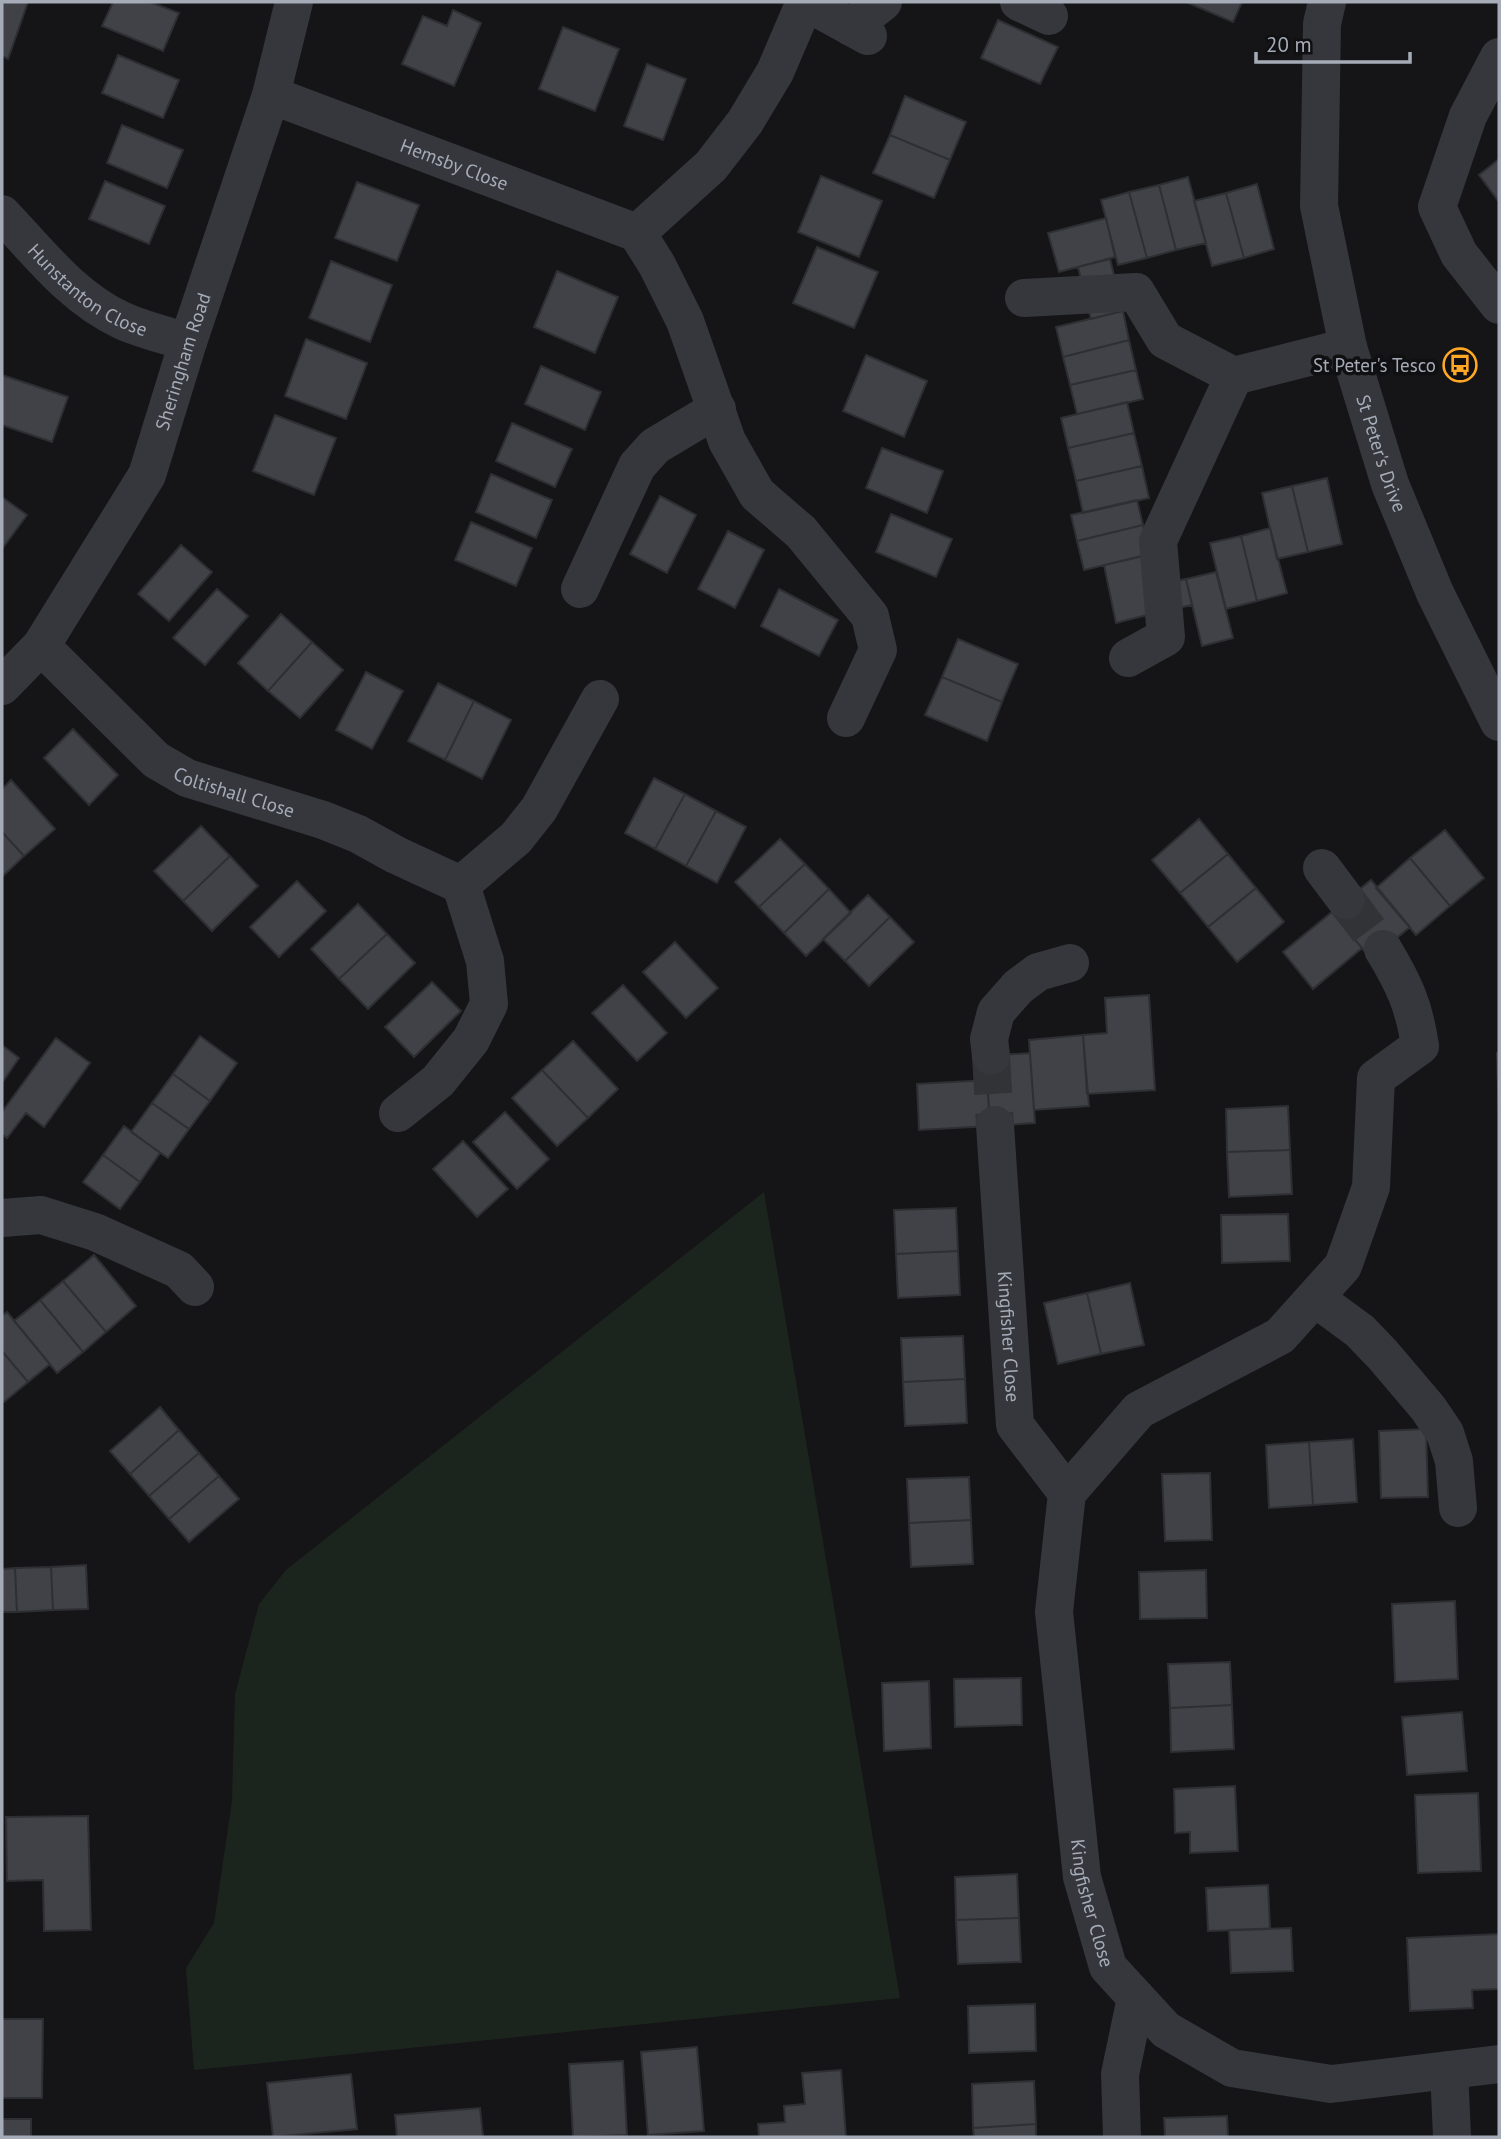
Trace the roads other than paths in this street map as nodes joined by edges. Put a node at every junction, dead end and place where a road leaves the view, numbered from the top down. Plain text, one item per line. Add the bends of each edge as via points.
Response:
1 (294, 2) edge
2 (805, 2) edge
3 (1327, 2) edge
4 (867, 22) edge
5 (1499, 57) edge
6 (271, 95) junction
7 (2, 214) edge
8 (637, 233) junction
9 (1024, 298) dead end
10 (1499, 305) edge
11 (188, 342) junction
12 (1348, 347) junction
13 (1234, 376) junction
14 (722, 425) junction
15 (580, 589) dead end
16 (41, 646) junction
17 (1128, 658) dead end
18 (2, 686) edge
19 (600, 699) dead end
20 (846, 718) dead end
21 (1499, 722) edge
22 (1322, 868) dead end
23 (461, 886) junction
24 (1346, 900) tunnel mouth
25 (1383, 949) tunnel mouth
26 (1070, 963) dead end
27 (991, 1056) tunnel mouth
28 (398, 1113) dead end
29 (995, 1125) tunnel mouth
30 (2, 1219) edge
31 (195, 1287) dead end
32 (1315, 1298) junction
33 (1068, 1493) junction
34 (1458, 1508) dead end
35 (1136, 1998) junction
36 (1499, 2064) edge
37 (1449, 2070) junction
38 (1122, 2137) edge
39 (1452, 2137) edge

1 - 6 street, Sheringham Road
2 - 4 street
2 - 8 street via 775,72 746,122 711,166
3 - 12 street, St Peter's Drive via 1322,24 1319,206
5 - 10 street via 1468,116 1437,208 1459,254
6 - 8 street, Hemsby Close
6 - 11 street, Sheringham Road
7 - 11 street, Hunstanton Close via 71,288 94,306 123,321
8 - 14 street via 685,321
9 - 13 street via 1136,292 1165,340
11 - 16 street, Sheringham Road via 147,475
12 - 13 street
12 - 21 street, St Peter's Drive via 1400,508 1435,593
13 - 17 street via 1158,541 1166,637
14 - 15 street via 655,446 637,466
14 - 20 street via 757,494 801,532 870,616 878,650
16 - 18 street, Sheringham Road
16 - 23 street, Coltishall Close via 156,760 187,778 323,820
19 - 23 street via 539,810 516,838
22 - 24 street
23 - 28 street via 485,961 489,1004 471,1040 438,1081
25 - 32 street via 1410,999 1420,1046 1376,1078 1371,1187 1343,1265
26 - 27 street via 1038,972 996,1012 989,1039
29 - 33 street, Kingfisher Close via 1015,1425
30 - 31 street via 41,1215 95,1232 179,1269
32 - 33 street via 1280,1336 1139,1409
32 - 34 street via 1360,1331 1428,1408 1445,1433 1454,1461
33 - 35 street, Kingfisher Close via 1054,1612 1082,1877 1108,1967
35 - 37 street, Kingfisher Close via 1166,2030 1232,2068 1331,2084
35 - 38 street via 1120,2074
36 - 37 street, Kingfisher Close
37 - 39 street

